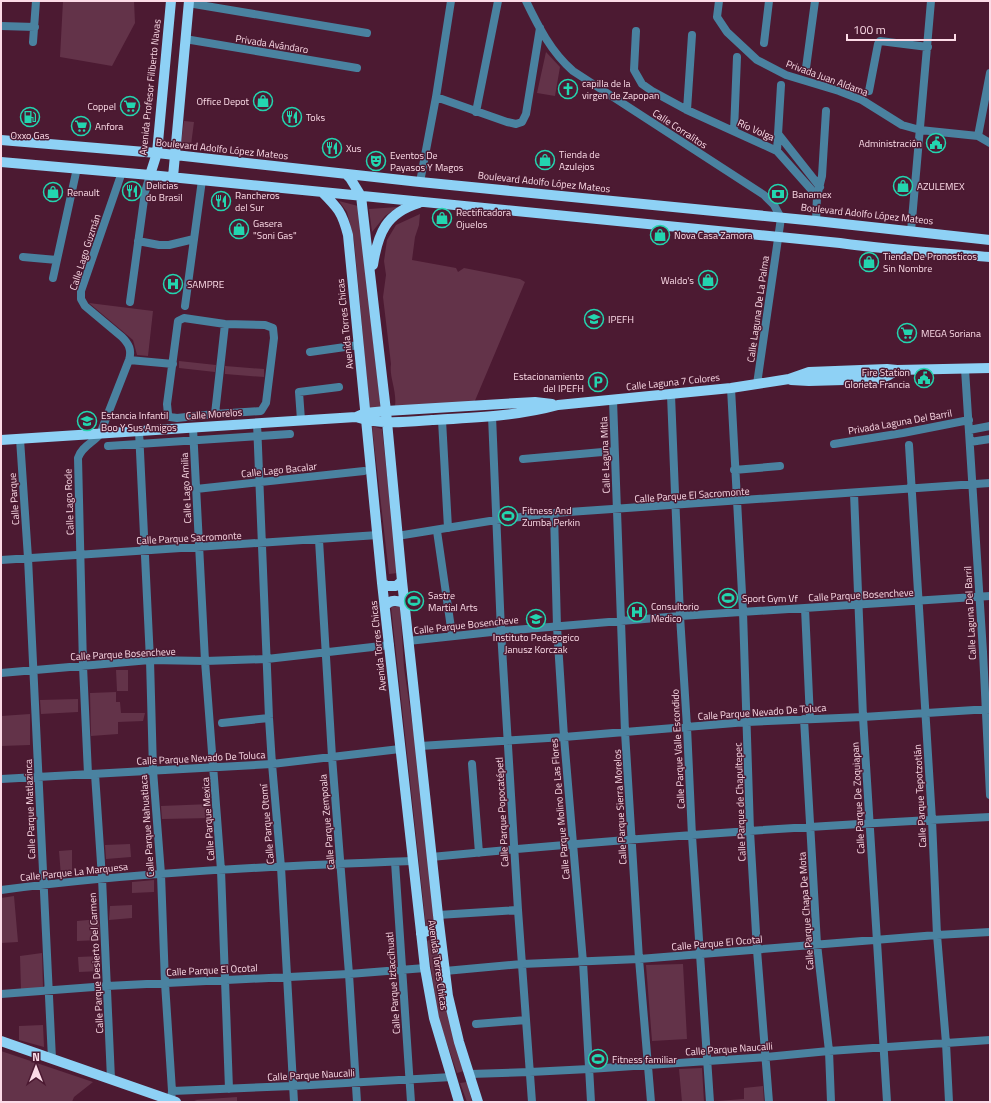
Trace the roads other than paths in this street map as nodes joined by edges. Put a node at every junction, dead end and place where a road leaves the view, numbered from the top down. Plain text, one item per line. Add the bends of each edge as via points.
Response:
1 (36, 1) edge
2 (171, 1) edge
3 (451, 1) edge
4 (498, 1) edge
5 (526, 1) edge
6 (719, 1) edge
7 (769, 1) edge
8 (815, 1) edge
9 (931, 1) edge
10 (188, 2) edge
11 (1, 26) edge
12 (35, 27) junction
13 (540, 28) junction
14 (636, 31) dead end
15 (367, 33) dead end
16 (692, 35) dead end
17 (185, 39) junction
18 (33, 42) dead end
19 (764, 42) dead end
20 (928, 47) junction
21 (737, 57) dead end
22 (357, 68) dead end
23 (806, 68) dead end
24 (990, 73) edge
25 (781, 85) dead end
26 (869, 91) dead end
27 (988, 93) edge
28 (436, 97) junction
29 (687, 110) junction
30 (826, 111) dead end
31 (476, 112) junction
32 (920, 130) junction
33 (734, 131) junction
34 (778, 135) junction
35 (978, 136) junction
36 (1, 140) edge
37 (990, 143) edge
38 (777, 151) junction
39 (156, 154) junction
40 (175, 156) junction
41 (1, 162) edge
42 (77, 168) junction
43 (122, 172) junction
44 (346, 174) junction
45 (150, 175) junction
46 (173, 177) junction
47 (202, 180) junction
48 (420, 182) junction
49 (820, 187) junction
50 (322, 192) junction
51 (361, 196) junction
52 (817, 196) junction
53 (422, 202) junction
54 (781, 218) junction
55 (816, 220) junction
56 (911, 231) junction
57 (779, 237) junction
58 (194, 239) junction
59 (990, 240) edge
60 (138, 241) junction
61 (22, 257) dead end
62 (990, 257) edge
63 (57, 260) junction
64 (371, 277) junction
65 (53, 278) dead end
66 (130, 302) dead end
67 (185, 306) dead end
68 (225, 324) junction
69 (359, 345) junction
70 (310, 352) dead end
71 (129, 360) junction
72 (173, 364) junction
73 (990, 368) edge
74 (965, 369) junction
75 (757, 384) junction
76 (339, 387) dead end
77 (731, 388) junction
78 (671, 395) junction
79 (613, 400) junction
80 (558, 405) junction
81 (386, 411) junction
82 (215, 414) junction
83 (492, 416) junction
84 (363, 417) junction
85 (301, 420) junction
86 (442, 420) junction
87 (969, 420) junction
88 (257, 423) junction
89 (387, 423) junction
90 (990, 426) edge
91 (193, 428) junction
92 (969, 430) junction
93 (139, 431) junction
94 (100, 434) junction
95 (290, 434) dead end
96 (258, 435) junction
97 (20, 439) junction
98 (990, 439) edge
99 (1, 440) edge
100 (194, 440) junction
101 (970, 442) junction
102 (139, 444) junction
103 (834, 444) dead end
104 (909, 445) dead end
105 (108, 446) dead end
106 (614, 451) junction
107 (523, 459) dead end
108 (780, 466) dead end
109 (734, 470) junction
110 (364, 471) dead end
111 (260, 482) junction
112 (990, 483) edge
113 (973, 484) junction
114 (196, 489) junction
115 (912, 489) junction
116 (854, 493) junction
117 (736, 502) junction
118 (676, 506) junction
119 (616, 510) junction
120 (554, 513) junction
121 (496, 520) junction
122 (448, 528) junction
123 (437, 530) junction
124 (378, 535) junction
125 (397, 536) junction
126 (319, 540) junction
127 (261, 544) junction
128 (200, 547) junction
129 (144, 550) junction
130 (81, 555) junction
131 (28, 558) junction
132 (1, 560) edge
133 (402, 581) junction
134 (382, 583) junction
135 (990, 596) edge
136 (980, 597) junction
137 (918, 601) junction
138 (404, 603) junction
139 (859, 605) junction
140 (385, 606) junction
141 (805, 608) junction
142 (743, 612) junction
143 (680, 616) junction
144 (620, 622) junction
145 (556, 627) junction
146 (501, 631) junction
147 (452, 635) junction
148 (408, 641) junction
149 (390, 645) junction
150 (986, 652) edge
151 (326, 653) junction
152 (267, 659) junction
153 (150, 660) junction
154 (205, 661) junction
155 (83, 666) junction
156 (33, 670) junction
157 (1, 673) edge
158 (988, 709) edge
159 (925, 713) junction
160 (864, 717) junction
161 (269, 718) junction
162 (807, 719) junction
163 (222, 722) dead end
164 (747, 722) junction
165 (687, 727) junction
166 (625, 732) junction
167 (564, 737) junction
168 (508, 741) junction
169 (420, 746) junction
170 (400, 749) junction
171 (332, 757) junction
172 (272, 764) junction
173 (472, 764) dead end
174 (214, 768) junction
175 (153, 770) junction
176 (91, 774) junction
177 (39, 777) junction
178 (1, 779) edge
179 (990, 794) edge
180 (990, 817) edge
181 (932, 820) junction
182 (870, 823) junction
183 (811, 827) junction
184 (750, 831) junction
185 (692, 836) junction
186 (632, 840) junction
187 (573, 844) junction
188 (515, 850) junction
189 (479, 852) junction
190 (431, 857) junction
191 (413, 861) junction
192 (395, 862) junction
193 (341, 865) junction
194 (281, 867) junction
195 (221, 870) junction
196 (161, 874) junction
197 (102, 878) junction
198 (43, 885) junction
199 (1, 890) edge
200 (518, 910) junction
201 (438, 915) junction
202 (440, 931) junction
203 (990, 932) edge
204 (421, 934) junction
205 (937, 935) junction
206 (876, 940) junction
207 (817, 944) junction
208 (757, 950) junction
209 (700, 954) junction
210 (639, 959) junction
211 (583, 962) junction
212 (522, 964) junction
213 (425, 968) junction
214 (403, 970) junction
215 (445, 971) junction
216 (349, 974) junction
217 (286, 976) junction
218 (225, 980) junction
219 (165, 983) junction
220 (108, 986) junction
221 (49, 990) junction
222 (1, 994) edge
223 (526, 1020) junction
224 (476, 1024) dead end
225 (1, 1040) edge
226 (990, 1040) edge
227 (946, 1043) junction
228 (884, 1048) junction
229 (829, 1051) junction
230 (766, 1057) junction
231 (52, 1059) junction
232 (708, 1061) junction
233 (648, 1065) junction
234 (589, 1069) junction
235 (530, 1072) junction
236 (470, 1074) junction
237 (452, 1076) junction
238 (111, 1079) junction
239 (409, 1079) junction
240 (356, 1082) junction
241 (293, 1086) junction
242 (229, 1089) junction
243 (173, 1098) edge
244 (294, 1102) edge
245 (357, 1102) edge
246 (411, 1102) edge
247 (460, 1102) edge
248 (478, 1102) edge
249 (532, 1102) edge
250 (591, 1102) edge
251 (651, 1102) edge
252 (710, 1102) edge
253 (769, 1102) edge
254 (831, 1102) edge
255 (887, 1102) edge
256 (949, 1102) edge

1 - 12 street
2 - 39 main road, Avenida Profesor Filiberto Navas
3 - 28 street
4 - 31 street
5 - 13 street, Calle Corralitos
6 - 32 street, Privada Juan Aldama via 717,17 727,32 757,60 786,75 862,100 902,125
7 - 19 street
8 - 23 street
9 - 20 street
10 - 15 street
10 - 17 main road
11 - 12 street
12 - 18 street
13 - 31 street via 523,120 516,124
13 - 54 street, Calle Corralitos via 560,59 573,71 764,195 774,205
14 - 29 street, Río Volga via 636,74 646,87
16 - 29 street
17 - 22 street, Privada Avándaro
17 - 40 main road
20 - 26 street via 880,41
20 - 32 street
21 - 33 street
24 - 27 street
25 - 34 street
27 - 35 street
28 - 31 street
28 - 48 street
29 - 33 street, Río Volga
30 - 49 street
32 - 35 street, Privada Juan Aldama
32 - 56 street
33 - 38 street, Río Volga
34 - 38 street
34 - 49 street
35 - 37 street, Privada Juan Aldama
36 - 39 main road, Boulevard Adolfo López Mateos
38 - 52 street, Río Volga
39 - 40 main road, Boulevard Adolfo López Mateos
39 - 45 main road, Avenida Profesor Filiberto Navas
40 - 44 main road, Boulevard Adolfo López Mateos
40 - 46 main road
41 - 42 main road
42 - 43 main road
42 - 63 street
43 - 45 main road
43 - 71 street, Calle Lago Guzmán via 81,291 81,299 85,306 127,341 131,350
44 - 48 main road, Boulevard Adolfo López Mateos
44 - 51 main road
45 - 46 main road
45 - 60 street
46 - 47 main road
47 - 50 main road
47 - 58 street
48 - 54 main road, Boulevard Adolfo López Mateos
49 - 52 street
50 - 51 main road
50 - 69 main road, Avenida Torres Chicas via 337,207 348,235
51 - 53 main road
51 - 64 main road, Avenida Torres Chicas
52 - 55 street
53 - 57 main road
53 - 64 main road via 397,214 383,227 376,247
54 - 55 main road, Boulevard Adolfo López Mateos
54 - 57 street, Calle Laguna De La Palma
55 - 56 main road, Boulevard Adolfo López Mateos
56 - 59 main road, Boulevard Adolfo López Mateos
57 - 62 main road via 882,249
57 - 75 street, Calle Laguna De La Palma
58 - 60 street via 169,245
58 - 67 street
60 - 66 street
61 - 63 street
63 - 65 street
64 - 81 main road, Avenida Torres Chicas
68 - 72 street via 179,319
68 - 82 street
68 - 82 street via 265,325 273,328 274,338 264,409 257,412
69 - 70 street
69 - 84 main road, Avenida Torres Chicas
71 - 72 street
71 - 94 street, Calle Lago Guzmán
72 - 82 street via 167,404 170,417
73 - 74 main road, Calle Laguna 7 Colores
74 - 75 main road, Calle Laguna 7 Colores via 809,372 789,379
74 - 87 street, Calle Laguna Del Barril
75 - 77 main road, Calle Laguna 7 Colores
76 - 85 street via 298,392
77 - 78 main road, Calle Laguna 7 Colores
77 - 109 street, Calle Parque de Chapultepec
78 - 79 main road, Calle Laguna 7 Colores
78 - 118 street, Calle Parque Valle Escondido
79 - 80 main road, Calle Laguna 7 Colores
79 - 106 street, Calle Laguna Mitla
80 - 81 main road, Calle Laguna 7 Colores via 535,402
80 - 83 main road, Calle Laguna 7 Colores via 536,411
81 - 84 main road, Calle Laguna 7 Colores
81 - 89 main road, Avenida Torres Chicas
83 - 86 main road, Calle Laguna 7 Colores
83 - 121 street, Calle Parque Popocatépetl
84 - 85 main road, Calle Morelos
84 - 89 main road, Calle Laguna 7 Colores
84 - 124 main road, Avenida Torres Chicas
85 - 88 main road, Calle Morelos
86 - 89 main road, Calle Laguna 7 Colores
86 - 122 street
87 - 92 street, Calle Laguna Del Barril
87 - 103 street, Privada Laguna Del Barril
88 - 91 main road, Calle Morelos
88 - 96 street, Calle Parque Otomí
89 - 125 main road, Avenida Torres Chicas
90 - 92 street
91 - 93 main road, Calle Morelos
91 - 100 street, Calle Lago Amilia
92 - 101 street, Calle Laguna Del Barril
93 - 94 main road, Calle Morelos
93 - 102 street, Calle Parque Nahuatlaca
94 - 97 main road, Calle Morelos
94 - 130 street, Calle Lago Rode via 84,447 78,458
95 - 96 street
96 - 100 street
96 - 111 street, Calle Parque Otomí
97 - 99 main road, Calle Morelos
97 - 131 street, Calle Parque
98 - 101 street
100 - 102 street
100 - 114 street, Calle Lago Amilia
101 - 113 street, Calle Laguna Del Barril
102 - 105 street
102 - 129 street, Calle Parque Nahuatlaca
104 - 115 street, Calle Parque Tepotzotlán
106 - 107 street
106 - 119 street, Calle Laguna Mitla
108 - 109 street
109 - 117 street, Calle Parque de Chapultepec
110 - 111 street, Calle Lago Bacalar
111 - 114 street, Calle Lago Bacalar
111 - 127 street, Calle Parque Otomí
112 - 113 street, Calle Parque El Sacromonte
113 - 115 street, Calle Parque El Sacromonte
113 - 136 street, Calle Laguna Del Barril
114 - 128 street, Calle Lago Amilia
115 - 116 street, Calle Parque El Sacromonte
115 - 137 street, Calle Parque Tepotzotlán
116 - 117 street, Calle Parque El Sacromonte
116 - 139 street, Calle Parque De Zoquiapan
117 - 118 street, Calle Parque El Sacromonte
117 - 142 street, Calle Parque de Chapultepec
118 - 119 street, Calle Parque El Sacromonte
118 - 143 street, Calle Parque Valle Escondido
119 - 120 street, Calle Parque El Sacromonte
119 - 144 street, Calle Parque Sierra Morelos
120 - 121 street, Calle Parque El Sacromonte
120 - 145 street, Calle Parque Molino De Las Flores
121 - 122 street, Calle Parque El Sacromonte
121 - 146 street, Calle Parque Popocatépetl
122 - 123 street, Calle Parque El Sacromonte
123 - 125 street, Calle Parque El Sacromonte
123 - 147 street
124 - 126 street, Calle Parque Sacromonte
124 - 134 main road, Avenida Torres Chicas
125 - 133 main road, Avenida Torres Chicas
126 - 127 street, Calle Parque Sacromonte
126 - 151 street, Calle Parque Zempoala
127 - 128 street, Calle Parque Sacromonte
127 - 152 street, Calle Parque Otomí
128 - 129 street, Calle Parque Sacromonte
128 - 154 street, Calle Parque Mexica
129 - 130 street, Calle Parque Sacromonte
129 - 153 street, Calle Parque Nahuatlaca
130 - 131 street, Calle Parque Sacromonte
130 - 155 street, Calle Parque Desierto Del Carmen
131 - 132 street, Calle Parque Sacromonte
131 - 156 street, Calle Parque Matlazinca
133 - 134 main road via 396,586
133 - 138 main road, Avenida Torres Chicas
134 - 140 main road, Avenida Torres Chicas
135 - 136 street, Calle Parque Bosencheve
136 - 137 street, Calle Parque Bosencheve
136 - 150 street, Calle Laguna Del Barril
137 - 139 street, Calle Parque Bosencheve
137 - 159 street, Calle Parque Tepotzotlán
138 - 140 main road via 393,601
138 - 148 main road, Avenida Torres Chicas
139 - 141 street, Calle Parque Bosencheve
139 - 160 street, Calle Parque De Zoquiapan
140 - 149 main road, Avenida Torres Chicas
141 - 142 street, Calle Parque Bosencheve
141 - 162 street, Calle Parque Chapa De Mota
142 - 143 street, Calle Parque Bosencheve
142 - 164 street, Calle Parque de Chapultepec
143 - 144 street, Calle Parque Bosencheve
143 - 165 street, Calle Parque Valle Escondido
144 - 145 street, Calle Parque Bosencheve
144 - 166 street, Calle Parque Sierra Morelos
145 - 146 street, Calle Parque Bosencheve
145 - 167 street, Calle Parque Molino De Las Flores
146 - 147 street, Calle Parque Bosencheve
146 - 168 street, Calle Parque Popocatépetl
147 - 148 street, Calle Parque Bosencheve
148 - 169 main road, Avenida Torres Chicas
149 - 151 street, Calle Parque Bosencheve
149 - 170 main road, Avenida Torres Chicas
150 - 158 street, Calle Laguna Del Barril
151 - 152 street, Calle Parque Bosencheve
151 - 171 street, Calle Parque Zempoala
152 - 154 street, Calle Parque Bosencheve
152 - 161 street, Calle Parque Otomí
153 - 154 street, Calle Parque Bosencheve
153 - 155 street, Calle Parque Bosencheve
153 - 175 street, Calle Parque Nahuatlaca
154 - 174 street, Calle Parque Mexica
155 - 156 street, Calle Parque Bosencheve
155 - 176 street, Calle Parque Desierto Del Carmen
156 - 157 street, Calle Parque Bosencheve
156 - 177 street, Calle Parque Matlazinca
158 - 159 street, Calle Parque Nevado De Toluca
158 - 179 street, Calle Laguna Del Barril
159 - 160 street, Calle Parque Nevado De Toluca
159 - 181 street, Calle Parque Tepotzotlán
160 - 162 street, Calle Parque Nevado De Toluca
160 - 182 street, Calle Parque De Zoquiapan
161 - 163 street
161 - 172 street, Calle Parque Otomí
162 - 164 street, Calle Parque Nevado De Toluca
162 - 183 street, Calle Parque Chapa De Mota
164 - 165 street, Calle Parque Nevado De Toluca
164 - 184 street, Calle Parque de Chapultepec
165 - 166 street, Calle Parque Nevado De Toluca
165 - 185 street, Calle Parque Valle Escondido
166 - 167 street, Calle Parque Nevado De Toluca
166 - 186 street, Calle Parque Sierra Morelos
167 - 168 street, Calle Parque Nevado De Toluca
167 - 187 street, Calle Parque Molino De Las Flores
168 - 169 street, Calle Parque Nevado De Toluca
168 - 188 street, Calle Parque Popocatépetl
169 - 190 main road, Avenida Torres Chicas
170 - 171 street, Calle Parque Nevado De Toluca
170 - 191 main road, Avenida Torres Chicas
171 - 172 street, Calle Parque Nevado De Toluca
171 - 193 street, Calle Parque Zempoala
172 - 174 street, Calle Parque Nevado De Toluca
172 - 194 street, Calle Parque Otomí
173 - 189 street
174 - 175 street, Calle Parque Nevado De Toluca
174 - 195 street, Calle Parque Mexica
175 - 176 street, Calle Parque Nevado De Toluca
175 - 196 street, Calle Parque Nahuatlaca
176 - 177 street, Calle Parque Nevado De Toluca
176 - 197 street, Calle Parque Desierto Del Carmen
177 - 178 street, Calle Parque Nevado De Toluca
177 - 198 street, Calle Parque Matlazinca
180 - 181 street
181 - 182 street
181 - 205 street, Calle Parque Tepotzotlán
182 - 183 street
182 - 206 street, Calle Parque De Zoquiapan
183 - 184 street
183 - 207 street, Calle Parque Chapa De Mota
184 - 185 street
184 - 208 street, Calle Parque de Chapultepec
185 - 186 street
185 - 209 street, Calle Parque Valle Escondido
186 - 187 street
186 - 210 street, Calle Parque Sierra Morelos
187 - 188 street
187 - 211 street, Calle Parque Molino De Las Flores
188 - 189 street
188 - 200 street, Calle Parque Popocatépetl
189 - 190 street
190 - 201 main road, Avenida Torres Chicas
191 - 192 street, Calle Parque La Marquesa
191 - 204 main road, Avenida Torres Chicas
192 - 193 street, Calle Parque La Marquesa
192 - 214 street, Calle Parque Iztaccíhuatl
193 - 194 street, Calle Parque La Marquesa
193 - 216 street, Calle Parque Zempoala
194 - 195 street, Calle Parque La Marquesa
194 - 217 street, Calle Parque Otomí
195 - 196 street, Calle Parque La Marquesa
195 - 218 street, Calle Parque Mexica
196 - 197 street, Calle Parque La Marquesa
196 - 219 street, Calle Parque Nahuatlaca
197 - 198 street, Calle Parque La Marquesa
197 - 220 street, Calle Parque Desierto Del Carmen
198 - 199 street, Calle Parque La Marquesa
198 - 221 street, Calle Parque Matlazinca
200 - 201 street
200 - 212 street, Calle Parque Popocatépetl
201 - 202 main road, Avenida Torres Chicas
202 - 204 main road via 427,930
202 - 215 main road, Avenida Torres Chicas
203 - 205 street, Calle Parque El Ocotal
204 - 213 main road, Avenida Torres Chicas
205 - 206 street, Calle Parque El Ocotal
205 - 227 street, Calle Parque Tepotzotlán
206 - 207 street, Calle Parque El Ocotal
206 - 228 street, Calle Parque De Zoquiapan
207 - 208 street, Calle Parque El Ocotal
207 - 229 street, Calle Parque Chapa De Mota
208 - 209 street, Calle Parque El Ocotal
208 - 230 street, Calle Parque de Chapultepec
209 - 210 street, Calle Parque El Ocotal
209 - 232 street, Calle Parque Valle Escondido
210 - 211 street, Calle Parque El Ocotal
210 - 233 street, Calle Parque Sierra Morelos
211 - 212 street, Calle Parque El Ocotal
211 - 234 street, Calle Parque Molino De Las Flores
212 - 215 street, Calle Parque El Ocotal
212 - 223 street, Calle Parque Popocatépetl
213 - 214 street, Calle Parque El Ocotal
213 - 237 main road, Avenida Torres Chicas via 434,1018
214 - 216 street, Calle Parque El Ocotal
214 - 239 street, Calle Parque Iztaccíhuatl
215 - 236 main road, Avenida Torres Chicas via 450,1010
216 - 217 street, Calle Parque El Ocotal
216 - 240 street, Calle Parque Zempoala
217 - 218 street, Calle Parque El Ocotal
217 - 241 street, Calle Parque Otomí
218 - 219 street, Calle Parque El Ocotal
218 - 242 street, Calle Parque Mexica
219 - 220 street, Calle Parque El Ocotal
219 - 243 street, Calle Parque Nahuatlaca
220 - 221 street, Calle Parque El Ocotal
220 - 238 street, Calle Parque Desierto Del Carmen
221 - 222 street, Calle Parque El Ocotal
221 - 231 street, Calle Parque Matlazinca
223 - 224 street
223 - 235 street, Calle Parque Popocatépetl
225 - 231 main road
226 - 227 street, Calle Parque Naucalli
227 - 228 street, Calle Parque Naucalli
227 - 256 street, Calle Parque Tepotzotlán
228 - 229 street, Calle Parque Naucalli
228 - 255 street, Calle Parque De Zoquiapan
229 - 230 street, Calle Parque Naucalli
229 - 254 street, Calle Parque Chapa De Mota
230 - 232 street, Calle Parque Naucalli
230 - 253 street, Calle Parque de Chapultepec
231 - 238 main road
232 - 233 street, Calle Parque Naucalli
232 - 252 street, Calle Parque Valle Escondido
233 - 234 street, Calle Parque Naucalli
233 - 251 street, Calle Parque Sierra Morelos
234 - 235 street, Calle Parque Naucalli
234 - 250 street, Calle Parque Molino De Las Flores
235 - 236 street, Calle Parque Naucalli
235 - 249 street, Calle Parque Popocatépetl
236 - 237 main road via 462,1077
236 - 248 main road, Avenida Torres Chicas
237 - 239 street, Calle Parque Naucalli
237 - 247 main road, Avenida Torres Chicas
238 - 243 main road
239 - 240 street, Calle Parque Naucalli
239 - 246 street, Calle Parque Iztaccíhuatl
240 - 241 street, Calle Parque Naucalli
240 - 245 street, Calle Parque Zempoala
241 - 242 street, Calle Parque Naucalli
241 - 244 street, Calle Parque Otomí
242 - 243 street, Calle Parque Naucalli

